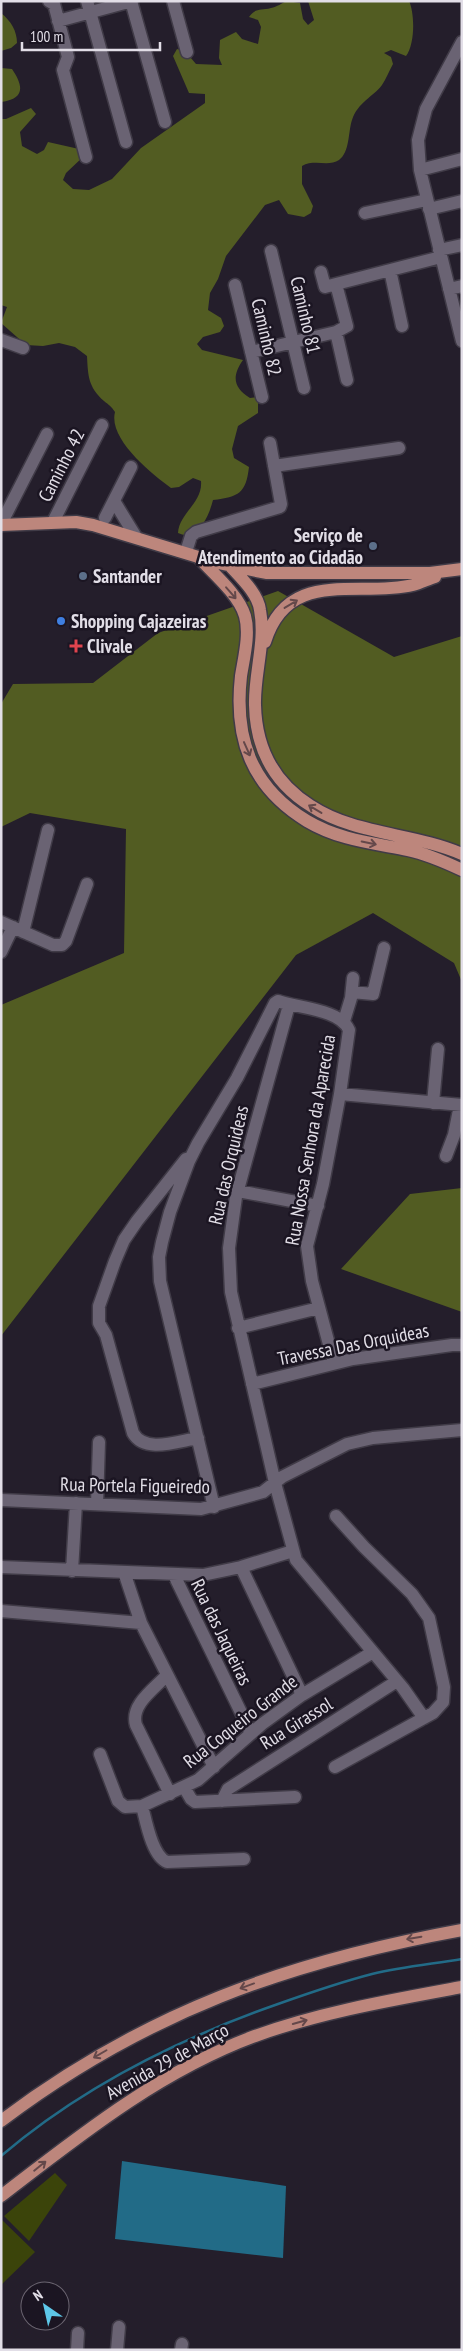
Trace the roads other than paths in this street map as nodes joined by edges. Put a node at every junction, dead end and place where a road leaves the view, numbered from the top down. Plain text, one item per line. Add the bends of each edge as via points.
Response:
1 (49, 1) edge
2 (132, 1) edge
3 (173, 1) edge
4 (88, 7) edge
5 (58, 20) junction
6 (462, 42) edge
7 (187, 52) dead end
8 (165, 122) dead end
9 (126, 142) dead end
10 (86, 157) dead end
11 (462, 159) edge
12 (420, 170) junction
13 (462, 201) edge
14 (428, 205) junction
15 (365, 213) dead end
16 (462, 245) edge
17 (271, 251) dead end
18 (440, 254) junction
19 (390, 270) junction
20 (321, 272) dead end
21 (336, 284) junction
22 (236, 285) dead end
23 (462, 286) edge
24 (448, 289) junction
25 (402, 326) dead end
26 (336, 332) junction
27 (461, 333) edge
28 (1, 340) edge
29 (293, 342) junction
30 (23, 348) dead end
31 (251, 352) junction
32 (346, 380) dead end
33 (304, 388) dead end
34 (262, 397) dead end
35 (102, 425) dead end
36 (47, 434) dead end
37 (270, 443) dead end
38 (398, 448) dead end
39 (274, 466) junction
40 (131, 467) dead end
41 (114, 501) junction
42 (105, 518) dead end
43 (53, 522) junction
44 (1, 524) edge
45 (136, 537) junction
46 (186, 552) junction
47 (198, 557) junction
48 (232, 567) junction
49 (462, 569) edge
50 (448, 572) junction
51 (260, 659) junction
52 (48, 830) dead end
53 (462, 854) edge
54 (462, 870) edge
55 (87, 884) dead end
56 (12, 927) edge
57 (384, 948) dead end
58 (1, 952) edge
59 (353, 978) dead end
60 (352, 992) junction
61 (289, 1005) junction
62 (344, 1021) junction
63 (438, 1049) dead end
64 (340, 1094) junction
65 (432, 1103) junction
66 (461, 1105) edge
67 (198, 1142) junction
68 (446, 1156) dead end
69 (238, 1191) junction
70 (318, 1206) junction
71 (319, 1308) junction
72 (238, 1328) junction
73 (462, 1345) edge
74 (334, 1363) junction
75 (252, 1384) junction
76 (462, 1430) edge
77 (198, 1438) junction
78 (99, 1442) dead end
79 (275, 1483) junction
80 (1, 1500) edge
81 (76, 1503) junction
82 (97, 1504) junction
83 (214, 1507) junction
84 (336, 1516) dead end
85 (292, 1551) junction
86 (1, 1567) edge
87 (240, 1567) junction
88 (72, 1571) junction
89 (124, 1572) junction
90 (174, 1575) junction
91 (1, 1611) edge
92 (141, 1624) junction
93 (373, 1652) junction
94 (166, 1676) junction
95 (397, 1681) junction
96 (302, 1695) junction
97 (424, 1718) junction
98 (251, 1733) junction
99 (100, 1754) dead end
100 (214, 1767) junction
101 (335, 1767) dead end
102 (198, 1780) junction
103 (184, 1787) junction
104 (170, 1794) junction
105 (295, 1797) dead end
106 (222, 1801) junction
107 (206, 1802) junction
108 (142, 1806) junction
109 (244, 1859) dead end
110 (462, 1930) edge
111 (462, 1988) edge
112 (1, 2121) edge
113 (1, 2196) edge
114 (119, 2328) dead end
115 (78, 2333) dead end
116 (77, 2350) edge
117 (117, 2350) edge

1 - 5 street via 54,4
2 - 4 street
2 - 8 street
3 - 7 street
4 - 5 street
4 - 9 street
5 - 10 street via 68,57 63,70
6 - 12 street via 433,92 424,116 418,140
11 - 12 street
12 - 14 street
13 - 14 street
14 - 15 street
14 - 18 street
16 - 18 street
17 - 29 street, Caminho 81
18 - 19 street
18 - 24 street
19 - 21 street
19 - 25 street
20 - 21 street, Caminho 81 via 325,287
21 - 26 street, Caminho 81 via 347,326
22 - 31 street, Caminho 82
23 - 24 street
24 - 27 street
26 - 29 street
26 - 32 street, Caminho 81
28 - 30 street
29 - 31 street
29 - 33 street, Caminho 81
31 - 34 street, Caminho 82
35 - 43 street, Caminho 42
36 - 44 street
37 - 39 street
38 - 39 street
39 - 46 street via 280,507 196,532 191,536
40 - 41 street
41 - 42 street
41 - 45 street
43 - 44 main road
43 - 45 main road via 93,525
45 - 46 main road
46 - 47 main road
47 - 48 main road
47 -> 54 main road via 235,596 245,613 248,626 239,722 244,744 270,791 288,808 333,834 410,851
48 - 50 main road via 292,574
48 - 51 main road via 254,595 260,609
49 - 50 main road
51 -> 50 main road via 269,628 277,614 309,593 413,585
53 -> 51 main road via 331,817 285,787 268,761 260,740 255,705
52 - 56 street
55 - 56 street via 62,945 53,945
56 - 58 street
57 - 60 street via 373,994
59 - 60 street
60 - 62 street
61 - 62 street, Rua Nossa Senhora da Aparecida
61 - 67 street via 275,1003 237,1078
61 - 69 street, Rua das Orquideas
62 - 64 street, Rua Nossa Senhora da Aparecida via 349,1030
63 - 65 street
64 - 65 street
64 - 70 street, Rua Nossa Senhora da Aparecida
65 - 66 street
66 - 68 street
67 - 77 street via 170,1212 159,1257 159,1270
67 - 77 street via 124,1240 104,1286 99,1317 137,1440 147,1445
69 - 70 street
69 - 72 street, Rua das Orquideas via 232,1218 229,1263
70 - 71 street, Rua Nossa Senhora da Aparecida via 307,1246
71 - 72 street
71 - 74 street, Rua Nossa Senhora da Aparecida
72 - 75 street, Rua das Orquideas
73 - 74 street, Travessa Das Orquideas
74 - 75 street, Travessa Das Orquideas
75 - 79 street, Rua das Orquideas
76 - 79 street, Rua Portela Figueiredo via 373,1438 347,1444
77 - 83 street
78 - 82 street
79 - 83 street, Rua Portela Figueiredo via 262,1492
79 - 85 street, Rua das Orquideas
80 - 81 street, Rua Portela Figueiredo
81 - 82 street, Rua Portela Figueiredo
81 - 88 street
82 - 83 street, Rua Portela Figueiredo
84 - 97 street via 412,1594 429,1618 444,1696 439,1708
85 - 87 street
85 - 93 street, Rua das Orquideas via 303,1569
86 - 88 street
87 - 90 street via 203,1575
87 - 96 street
88 - 89 street
89 - 90 street
89 - 92 street
90 - 98 street, Rua das Jaqueiras
91 - 92 street
92 - 94 street
93 - 95 street, Rua das Orquideas
93 - 96 street, Rua Coqueiro Grande
94 - 100 street
94 - 104 street via 139,1705 134,1716
95 - 97 street, Rua das Orquideas
95 - 106 street, Rua Girassol via 228,1789
96 - 98 street, Rua Coqueiro Grande
97 - 101 street
98 - 100 street, Rua Coqueiro Grande
99 - 108 street via 118,1801 125,1807
100 - 102 street, Rua Coqueiro Grande
102 - 103 street, Rua Coqueiro Grande
102 - 107 street
103 - 104 street, Rua Coqueiro Grande
103 - 107 street via 195,1802
104 - 108 street, Rua Coqueiro Grande
105 - 106 street
106 - 107 street
108 - 109 street via 155,1850 162,1860
110 -> 112 main road, Avenida 29 de Março via 389,1943 337,1957 196,2005 98,2055
113 -> 111 main road, Avenida 29 de Março via 100,2120 159,2083 222,2050 305,2020
114 - 117 street
115 - 116 street

